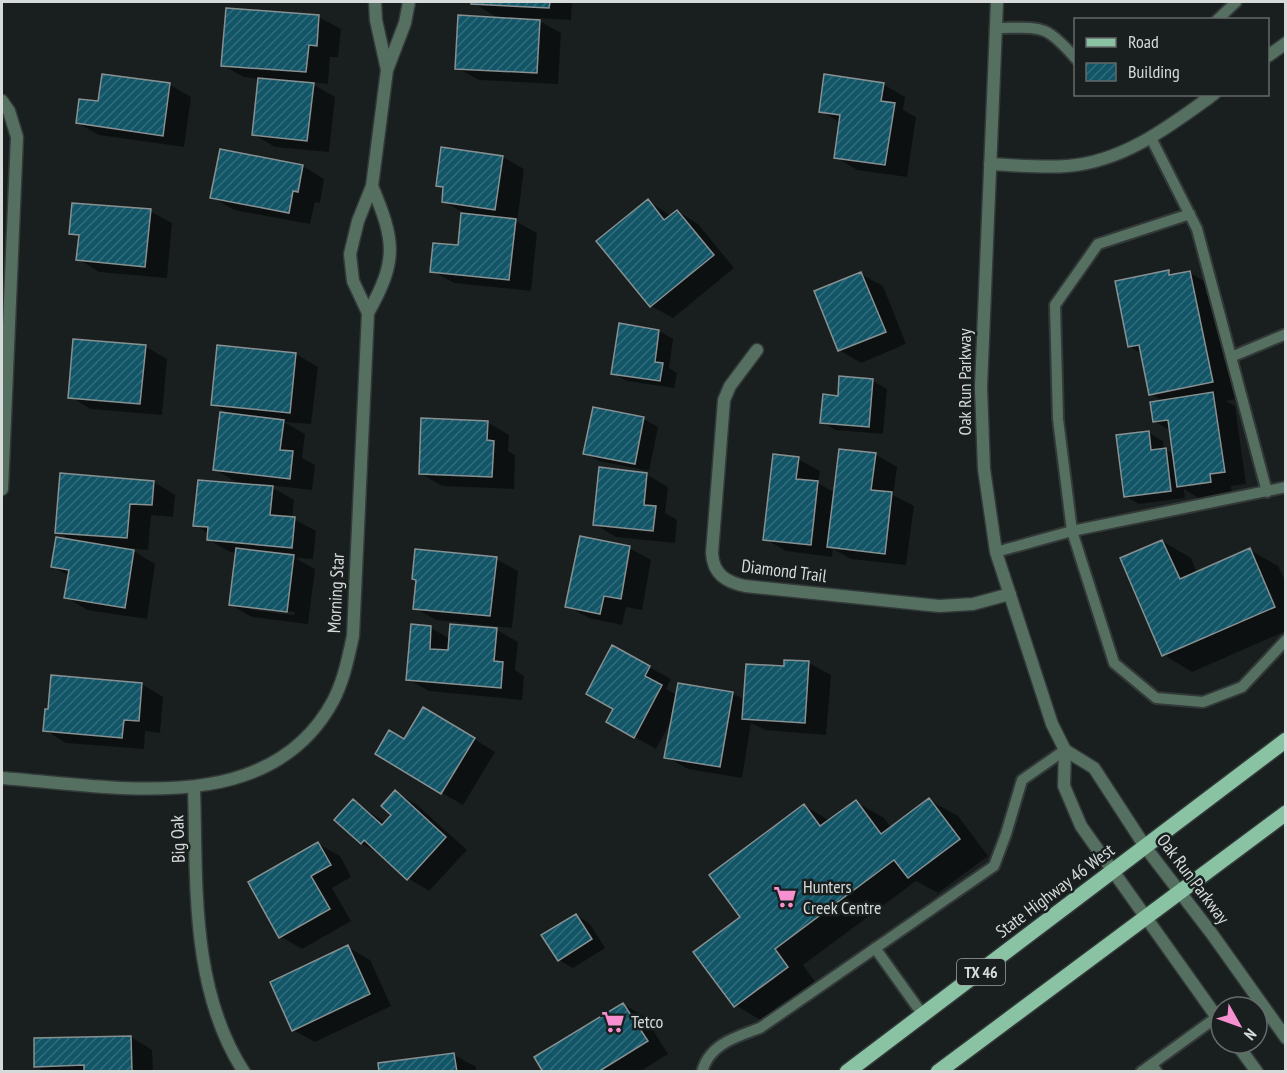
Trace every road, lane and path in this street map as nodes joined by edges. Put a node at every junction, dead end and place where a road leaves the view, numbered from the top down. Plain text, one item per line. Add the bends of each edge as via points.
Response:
1 (375, 2) edge
2 (409, 2) edge
3 (997, 2) edge
4 (1236, 2) edge
5 (1219, 18) edge
6 (995, 28) junction
7 (1286, 43) edge
8 (1269, 55) edge
9 (1074, 57) edge
10 (387, 70) junction
11 (1211, 96) edge
12 (2, 101) edge
13 (1151, 138) junction
14 (990, 164) junction
15 (372, 186) junction
16 (1190, 214) junction
17 (368, 313) junction
18 (1286, 334) edge
19 (757, 350) dead end
20 (1231, 357) junction
21 (1286, 487) edge
22 (2, 489) edge
23 (1266, 492) junction
24 (1072, 531) junction
25 (996, 552) junction
26 (1010, 594) junction
27 (1286, 640) edge
28 (1286, 740) edge
29 (1065, 750) junction
30 (2, 778) edge
31 (194, 788) junction
32 (1286, 813) edge
33 (1146, 848) junction
34 (1114, 872) junction
35 (1179, 891) junction
36 (1145, 916) junction
37 (875, 948) junction
38 (1209, 1006) edge
39 (923, 1015) junction
40 (1209, 1027) edge
41 (1286, 1038) edge
42 (1245, 1055) edge
43 (1154, 1068) edge
44 (244, 1071) edge
45 (702, 1071) edge
46 (847, 1071) edge
47 (938, 1071) edge
48 (1141, 1071) edge
49 (1257, 1071) edge

1 - 10 street, Morning Star
2 - 10 street, Morning Star
3 - 6 street, Oak Run Parkway
4 - 5 lane
6 - 9 lane via 1039,28 1056,36
6 - 14 street, Oak Run Parkway
7 - 8 street
10 - 15 street, Morning Star
11 - 13 street
12 - 22 street via 17,137
13 - 14 street via 1123,152 1069,166
13 - 16 lane
14 - 25 street, Oak Run Parkway via 981,387 984,469
15 - 17 street, Morning Star via 350,254 353,281
15 - 17 street, Morning Star via 388,223 392,254 385,284
16 - 20 lane
16 - 24 lane via 1098,244 1055,305 1058,419
17 - 31 street, Morning Star via 353,636 345,671 329,708 300,744 255,773
18 - 20 lane
19 - 26 street, Diamond Trail via 724,400 712,553 715,569 721,576 745,586 939,606 973,604
20 - 23 lane
21 - 23 lane
23 - 24 lane
24 - 25 lane
24 - 27 lane via 1114,663 1156,698 1203,702 1242,687
25 - 26 street, Oak Run Parkway
26 - 29 street, Oak Run Parkway via 1052,724
28 - 33 main road, State Highway 46 West / TX 46
29 - 33 street, Oak Run Parkway via 1094,768
29 - 34 street, Oak Run Parkway via 1064,786 1082,826
29 - 37 lane via 1022,780 994,866
30 - 31 street, Big Oak
31 - 44 street, Big Oak via 198,896 208,992 224,1037
32 - 35 main road
33 - 34 main road, State Highway 46 West / TX 46
33 - 35 street, Oak Run Parkway
34 - 36 street, Oak Run Parkway
34 - 39 main road, State Highway 46 West / TX 46
35 - 36 main road
35 - 41 street, Oak Run Parkway
36 - 38 street, Oak Run Parkway
36 - 47 main road
37 - 39 lane
37 - 45 lane via 760,1028 724,1042 704,1060
39 - 46 main road, State Highway 46 West / TX 46
40 - 43 lane
42 - 49 street
43 - 48 lane

